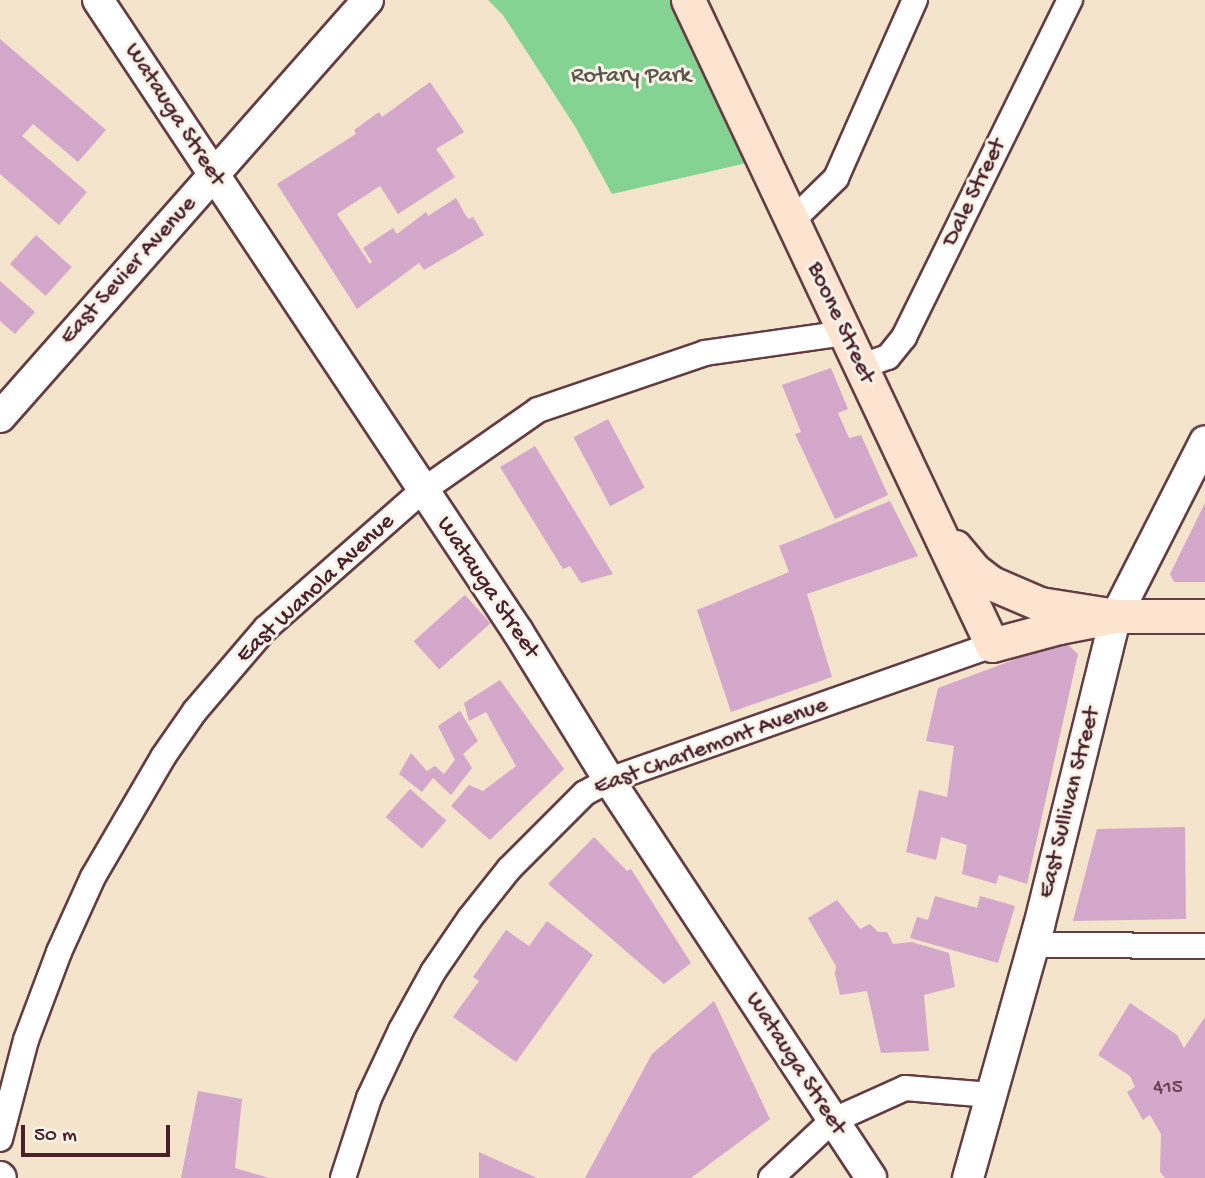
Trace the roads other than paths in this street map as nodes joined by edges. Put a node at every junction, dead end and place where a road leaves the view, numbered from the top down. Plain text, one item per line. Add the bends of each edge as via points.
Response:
1 (98, 0) edge
2 (368, 0) edge
3 (688, 0) edge
4 (915, 0) edge
5 (1070, 0) edge
6 (215, 176) junction
7 (794, 219) junction
8 (845, 333) junction
9 (860, 368) junction
10 (0, 417) edge
11 (1205, 441) edge
12 (422, 491) junction
13 (927, 508) junction
14 (1116, 616) junction
15 (1205, 616) edge
16 (992, 645) junction
17 (609, 780) junction
18 (1034, 945) junction
19 (1205, 946) edge
20 (991, 1095) junction
21 (832, 1121) junction
22 (0, 1139) edge
23 (343, 1178) edge
24 (771, 1178) edge
25 (871, 1178) edge
26 (968, 1178) edge

1 - 6 street, Watauga Street
2 - 6 street, East Sevier Avenue
3 - 7 main road, Boone Street
4 - 7 street via 835,178
5 - 9 street, Dale Street via 904,337 888,357
6 - 10 street, East Sevier Avenue
6 - 12 street, Watauga Street
7 - 8 main road, Boone Street
8 - 9 main road, Boone Street
8 - 12 street, East Wanola Avenue via 705,352 538,410
9 - 13 main road, Boone Street
11 - 14 street, East Sullivan Street
12 - 17 street, Watauga Street via 518,632
12 - 22 street, East Wanola Avenue via 266,628 195,711 163,757 93,877 60,952 26,1040
13 - 14 main road via 958,552 991,583 1040,604
13 - 16 main road, Boone Street
14 - 15 main road
14 - 16 main road, East Charlemont Avenue
14 - 18 street, East Sullivan Street
16 - 17 street, East Charlemont Avenue
17 - 21 street, Watauga Street
17 - 23 street, East Charlemont Avenue via 585,793 555,819 509,869 433,972 369,1098
18 - 19 street
18 - 20 street, East Sullivan Street
20 - 21 street via 905,1088
20 - 26 street, East Sullivan Street
21 - 24 street
21 - 25 street, Watauga Street

